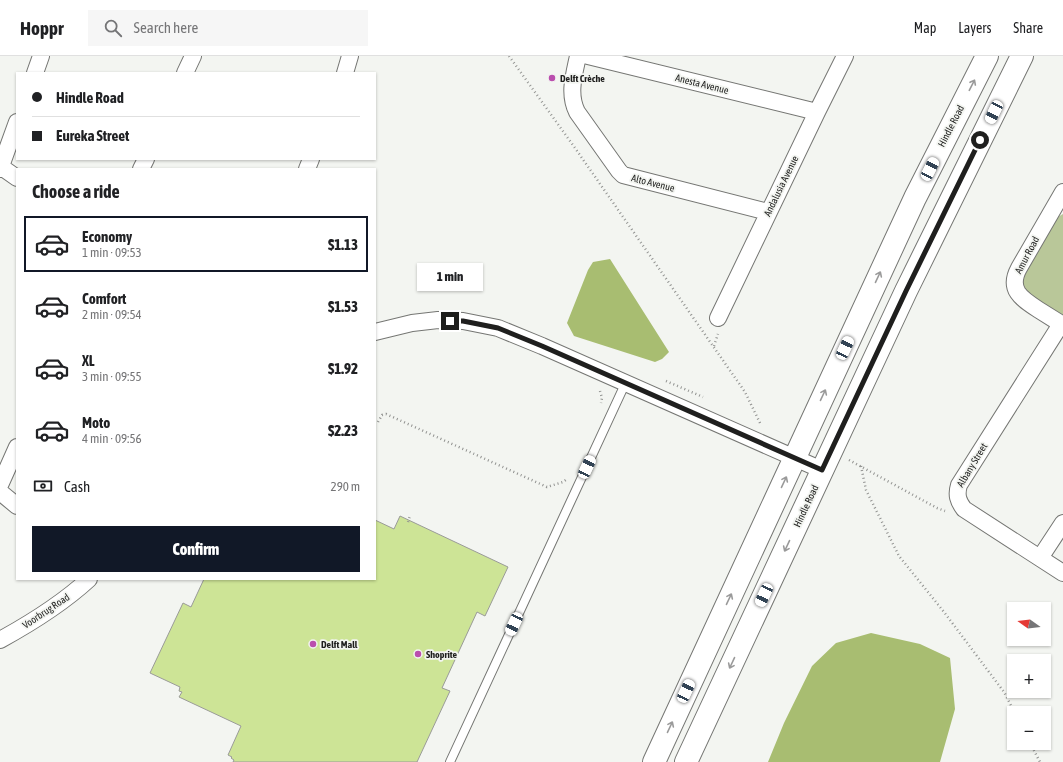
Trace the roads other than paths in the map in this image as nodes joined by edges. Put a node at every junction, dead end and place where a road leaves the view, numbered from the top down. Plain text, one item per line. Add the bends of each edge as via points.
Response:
1 (41, 56) edge
2 (193, 56) edge
3 (350, 56) edge
4 (578, 56) edge
5 (588, 56) edge
6 (845, 56) edge
7 (987, 56) edge
8 (1022, 56) edge
9 (35, 72) edge
10 (185, 72) edge
11 (346, 72) edge
12 (817, 112) junction
13 (16, 125) edge
14 (0, 167) edge
15 (16, 177) edge
16 (1062, 197) edge
17 (768, 212) junction
18 (718, 318) dead end
19 (1062, 324) edge
20 (376, 332) edge
21 (626, 382) junction
22 (16, 449) edge
23 (794, 458) junction
24 (822, 470) junction
25 (0, 485) edge
26 (0, 492) edge
27 (16, 505) edge
28 (1063, 523) edge
29 (1040, 558) junction
30 (1063, 573) edge
31 (88, 580) edge
32 (0, 640) edge
33 (450, 762) edge
34 (654, 762) edge
35 (686, 762) edge

1 - 9 street
2 - 10 street
3 - 11 street
4 - 17 street, Alto Avenue via 571,94 576,112 623,175
5 - 12 street, Anesta Avenue
6 - 12 street, Andalusia Avenue
23 -> 7 main road, Hindle Road via 915,198
8 - 24 main road, Hindle Road via 906,291
12 - 17 street, Andalusia Avenue
13 - 14 street
14 - 15 street
16 - 19 street, Amur Road via 1017,273 1015,284 1022,299
17 - 18 street, Andalusia Avenue
19 - 29 street, Albany Street via 959,485 957,492 957,498 964,509
20 - 21 street via 438,320 463,321 498,328
21 - 23 street
21 - 33 lane
22 - 25 street
23 - 24 street
34 -> 23 main road, Hindle Road
24 -> 35 main road, Hindle Road
26 - 27 street
28 - 29 street
29 - 30 street, Albany Street
31 - 32 street, Voorbrug Road via 48,611

